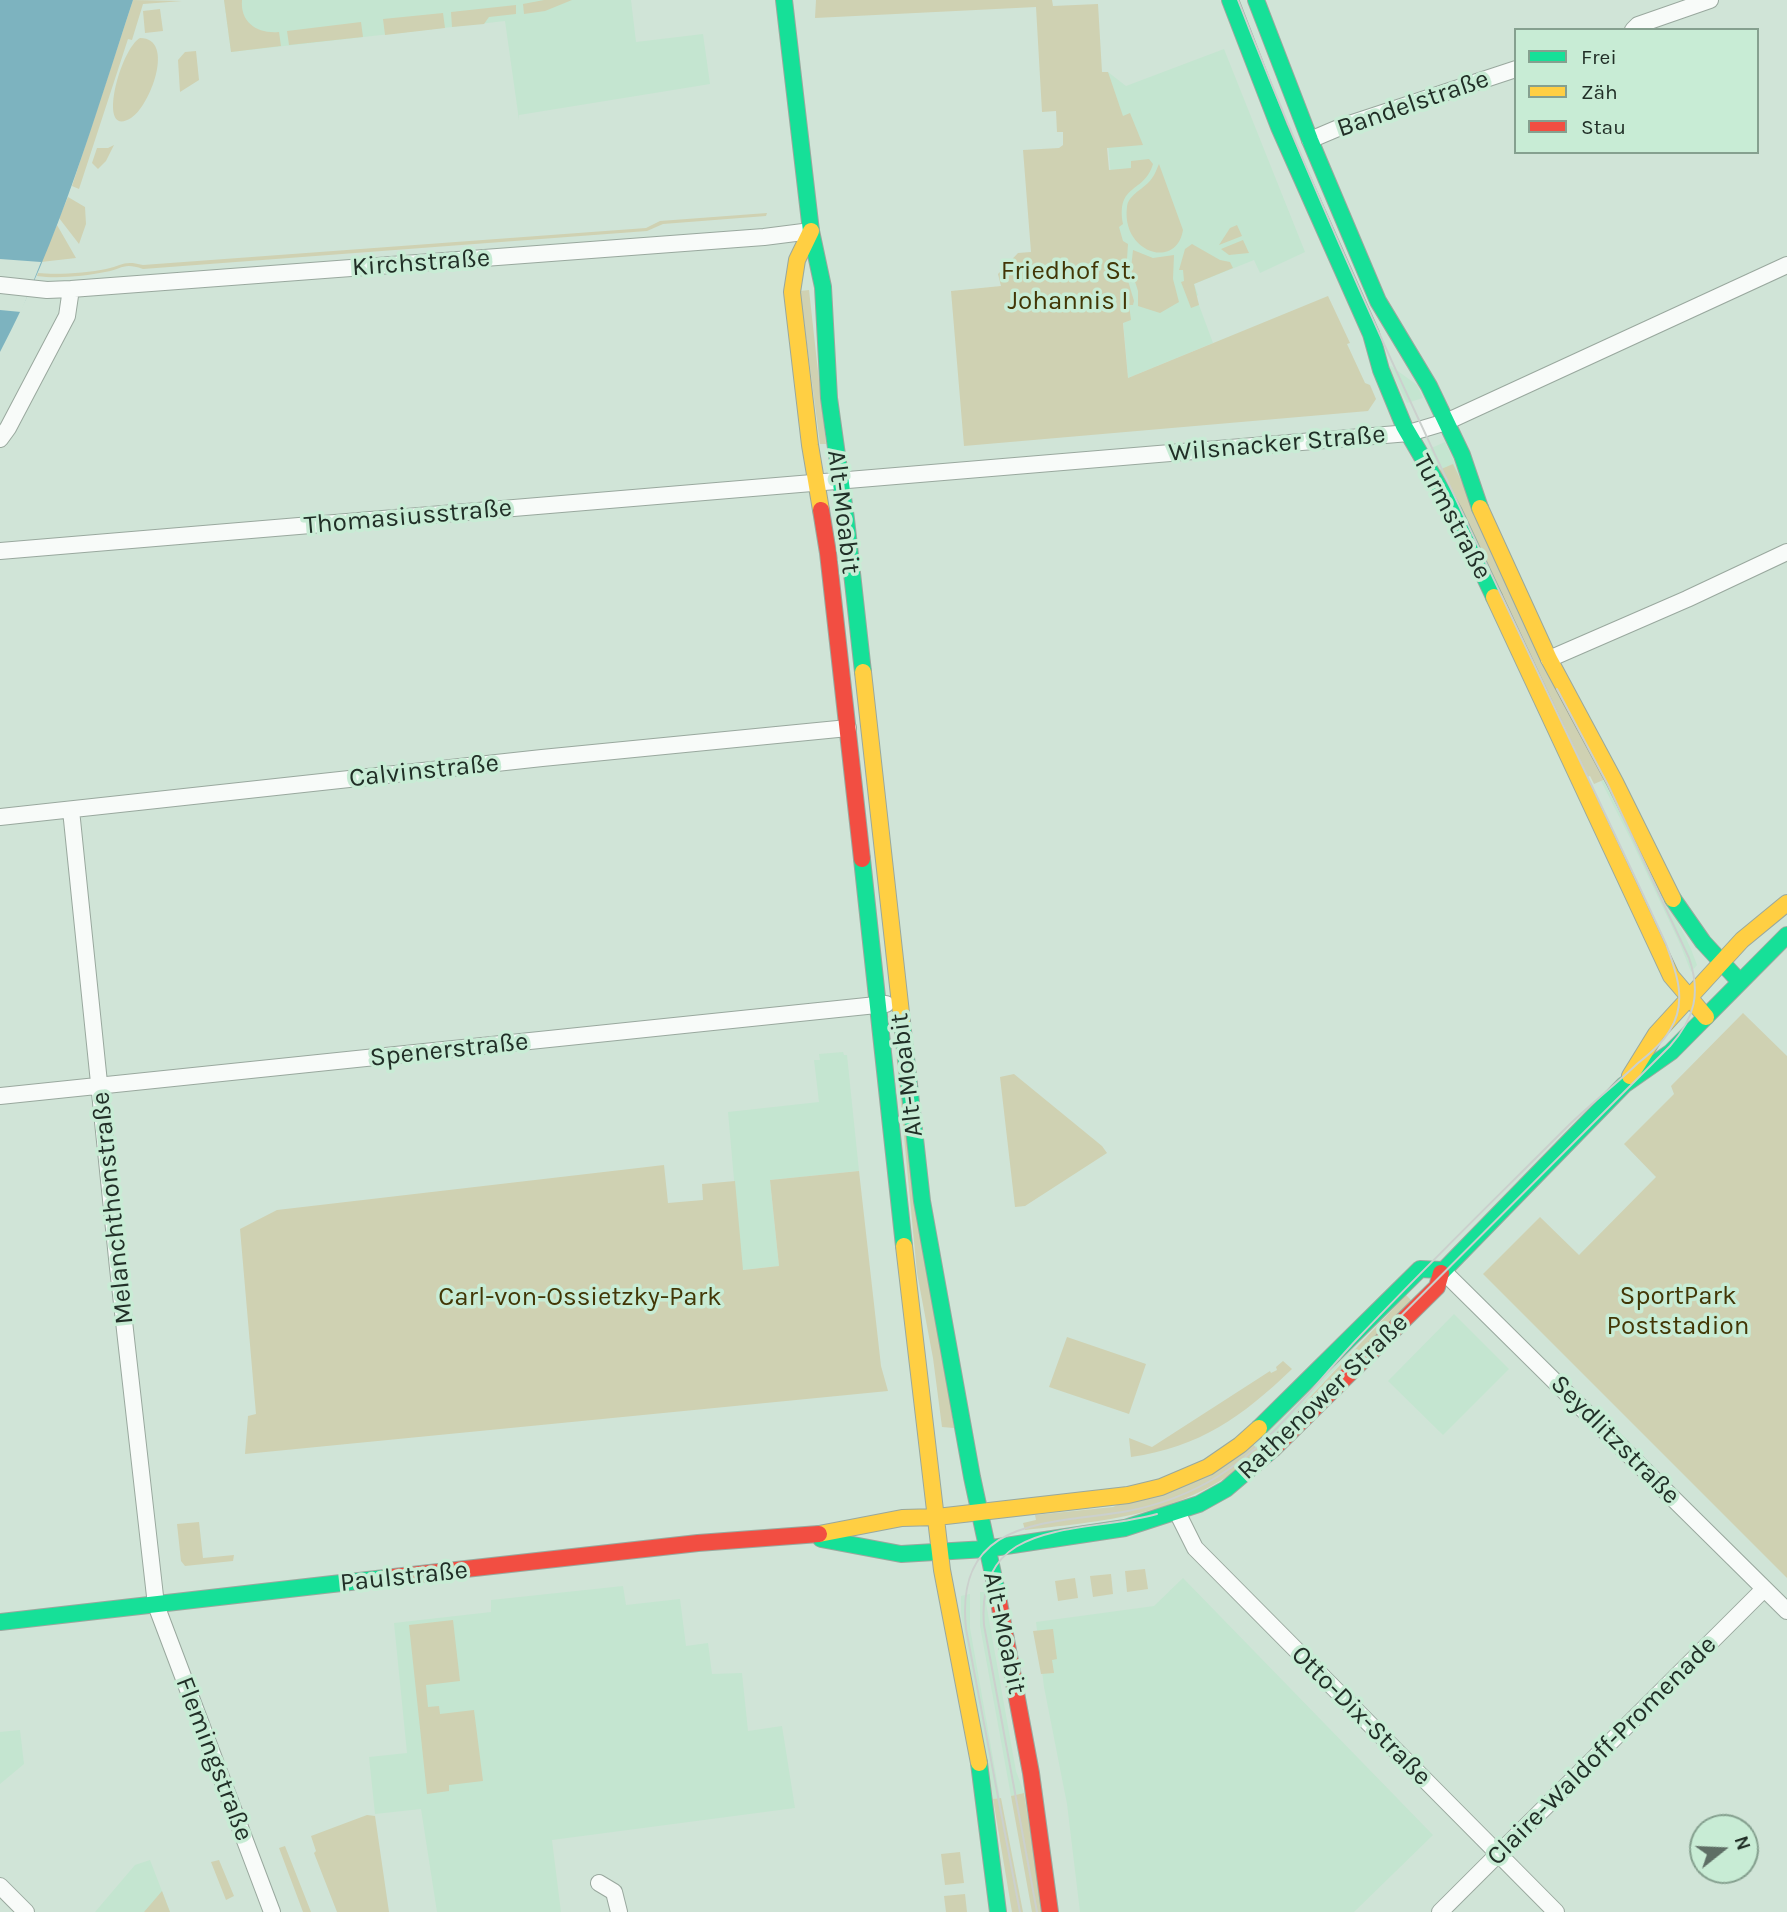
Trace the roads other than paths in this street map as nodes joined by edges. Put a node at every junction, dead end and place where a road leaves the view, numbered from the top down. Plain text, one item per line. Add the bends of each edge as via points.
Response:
1 (784, 0) edge
2 (1230, 0) edge
3 (1256, 0) edge
4 (1710, 0) edge
5 (1635, 28) edge
6 (1514, 70) edge
7 (1310, 140) junction
8 (811, 231) junction
9 (1787, 265) edge
10 (0, 285) edge
11 (71, 289) junction
12 (1446, 422) junction
13 (1409, 433) junction
14 (0, 439) edge
15 (840, 480) junction
16 (816, 482) junction
17 (0, 551) edge
18 (1787, 552) edge
19 (1549, 659) junction
20 (848, 728) junction
21 (71, 810) junction
22 (0, 817) edge
23 (1787, 904) edge
24 (1787, 934) edge
25 (1722, 963) junction
26 (1740, 982) junction
27 (1689, 998) junction
28 (899, 1002) junction
29 (877, 1005) junction
30 (1706, 1017) junction
31 (1624, 1085) junction
32 (101, 1086) junction
33 (0, 1097) edge
34 (1442, 1270) junction
35 (980, 1511) junction
36 (1177, 1513) junction
37 (937, 1517) junction
38 (808, 1536) junction
39 (986, 1549) junction
40 (940, 1552) junction
41 (1764, 1589) junction
42 (156, 1605) junction
43 (1787, 1611) edge
44 (0, 1622) edge
45 (1499, 1854) junction
46 (599, 1882) dead end
47 (0, 1886) edge
48 (26, 1912) edge
49 (272, 1912) edge
50 (619, 1912) edge
51 (998, 1912) edge
52 (1050, 1912) edge
53 (1440, 1912) edge
54 (1556, 1912) edge

1 - 8 main road, Alt-Moabit
2 - 13 main road, Turmstraße via 1271,110 1374,341 1380,370
3 - 7 main road, Turmstraße
4 - 5 street
6 - 7 street, Bandelstraße
7 - 12 main road, Turmstraße via 1378,301 1428,382
8 - 11 street, Kirchstraße
8 - 15 main road, Alt-Moabit via 823,287 829,398
8 - 16 main road, Alt-Moabit via 800,250 792,284
9 - 12 street, Wilsnacker Straße
10 - 11 street, Kirchstraße
11 - 14 street via 67,316
12 - 13 street, Wilsnacker Straße
12 - 19 main road, Turmstraße via 1484,519
13 - 15 street, Wilsnacker Straße
13 - 27 main road, Turmstraße via 1454,512 1671,976
15 - 16 street, Wilsnacker Straße
15 - 28 main road, Alt-Moabit
16 - 17 street, Thomasiusstraße
16 - 20 main road, Alt-Moabit
18 - 19 street
19 - 25 main road, Turmstraße via 1675,903
20 - 21 street, Calvinstraße
20 - 29 main road, Alt-Moabit
21 - 22 street, Calvinstraße
21 - 32 street, Melanchthonstraße
23 - 25 main road, Rathenower Straße
24 - 26 main road, Rathenower Straße
25 - 26 main road, Turmstraße
25 - 27 main road, Rathenower Straße
26 - 30 main road, Rathenower Straße
27 - 30 main road, Turmstraße
27 - 31 main road, Rathenower Straße via 1656,1034
28 - 29 street, Spenerstraße
28 - 35 main road, Alt-Moabit via 930,1254
29 - 32 street, Spenerstraße
29 - 37 main road, Alt-Moabit
30 - 31 main road, Rathenower Straße via 1671,1052
31 - 34 main road, Rathenower Straße
32 - 33 street, Spenerstraße
32 - 42 street, Melanchthonstraße
34 - 35 main road, Rathenower Straße via 1420,1269 1278,1411 1208,1467 1161,1487 1128,1494
34 - 36 main road, Rathenower Straße via 1437,1287 1290,1434 1226,1489
34 - 41 street, Seydlitzstraße
35 - 37 main road, Paulstraße
35 - 39 main road, Alt-Moabit
36 - 39 main road, Rathenower Straße via 1125,1528
36 - 45 street, Otto-Dix-Straße via 1195,1548
37 - 38 main road, Paulstraße via 902,1518
37 - 40 main road, Alt-Moabit
38 - 40 main road, Paulstraße via 891,1553
38 - 42 main road, Paulstraße via 698,1543
39 - 40 main road, Rathenower Straße
39 - 52 main road, Alt-Moabit via 1031,1773
40 - 51 main road, Alt-Moabit via 984,1794
41 - 43 street, Seydlitzstraße
41 - 45 street, Claire-Waldoff-Promenade
42 - 44 main road, Paulstraße
42 - 49 street, Flemingstraße
45 - 53 street, Claire-Waldoff-Promenade
45 - 54 street, Otto-Dix-Straße
46 - 50 street via 614,1892
47 - 48 street

